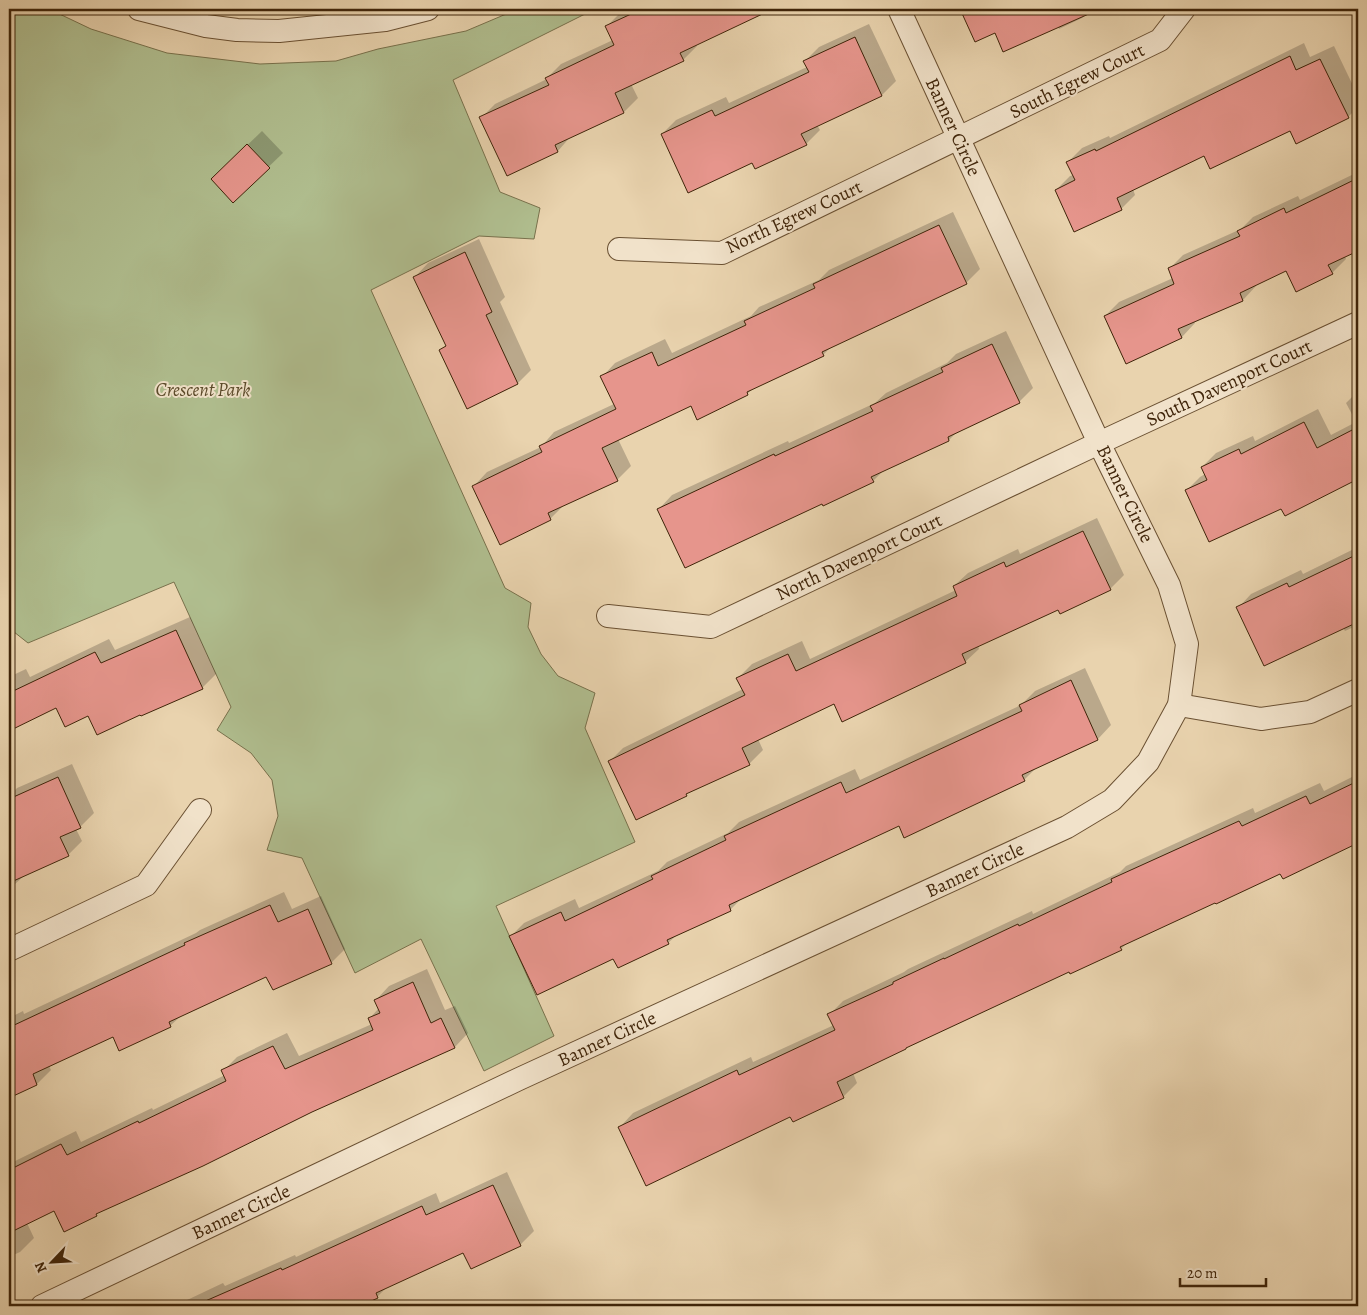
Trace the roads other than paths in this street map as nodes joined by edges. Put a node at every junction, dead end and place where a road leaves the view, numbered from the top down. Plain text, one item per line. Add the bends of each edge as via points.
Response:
1 (139, 9) edge
2 (428, 9) edge
3 (899, 9) edge
4 (1184, 9) edge
5 (958, 139) junction
6 (619, 249) dead end
7 (1358, 323) edge
8 (1099, 443) junction
9 (608, 616) dead end
10 (1358, 690) edge
11 (1179, 705) junction
12 (200, 810) dead end
13 (9, 950) edge
14 (42, 1306) edge

1 - 2 street via 206,26 278,31 386,20
3 - 5 street, Banner Circle
4 - 5 street, South Egrew Court via 1160,40
5 - 6 street, North Egrew Court via 722,253
5 - 8 street, Banner Circle
7 - 8 street, South Davenport Court
8 - 9 street, North Davenport Court via 711,627
8 - 11 street, Banner Circle via 1169,585 1187,644
10 - 11 street via 1310,712 1261,719
11 - 14 street, Banner Circle via 1148,762 1112,800 1067,827 519,1079
12 - 13 street via 146,885

